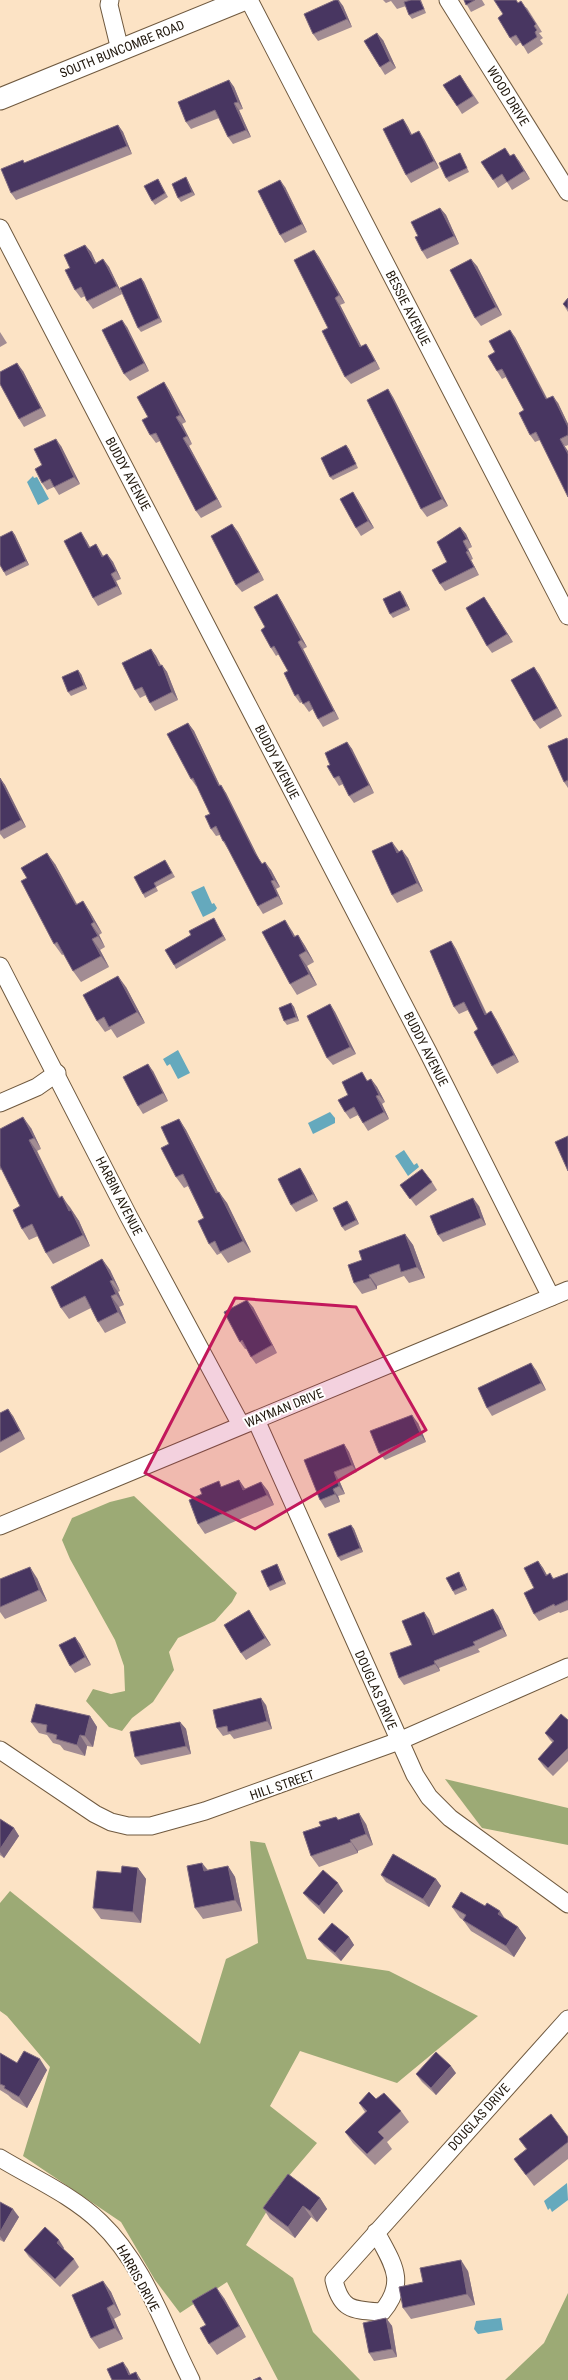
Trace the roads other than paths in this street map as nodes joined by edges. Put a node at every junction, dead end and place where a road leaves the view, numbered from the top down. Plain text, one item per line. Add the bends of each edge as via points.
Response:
1 (110, 0) edge
2 (243, 0) edge
3 (249, 0) edge
4 (448, 0) edge
5 (120, 50) junction
6 (0, 99) edge
7 (568, 192) edge
8 (0, 228) edge
9 (568, 616) edge
10 (0, 966) edge
11 (57, 1073) junction
12 (0, 1103) edge
13 (568, 1290) edge
14 (551, 1297) junction
15 (248, 1422) junction
16 (0, 1526) edge
17 (568, 1667) edge
18 (399, 1741) junction
19 (0, 1750) edge
20 (568, 1904) edge
21 (568, 2019) edge
22 (0, 2158) edge
23 (376, 2232) junction
24 (191, 2380) edge

1 - 5 street
2 - 5 main road, SOUTH BUNCOMBE ROAD
3 - 9 street, BESSIE AVENUE
4 - 7 street, WOOD DRIVE
5 - 6 main road, SOUTH BUNCOMBE ROAD
8 - 14 street, BUDDY AVENUE via 428,1052
10 - 11 street, HARBIN AVENUE
11 - 12 street via 37,1087
11 - 15 street, HARBIN AVENUE via 129,1216
13 - 14 street, WAYMAN DRIVE
14 - 15 street, WAYMAN DRIVE
15 - 16 street, WAYMAN DRIVE
15 - 18 street, DOUGLAS DRIVE
17 - 18 street, HILL STREET
18 - 19 street, HILL STREET via 205,1811 151,1826 110,1822
18 - 20 street, DOUGLAS DRIVE via 415,1775 437,1806
21 - 23 street, DOUGLAS DRIVE
22 - 24 street, HARRIS DRIVE via 77,2204 99,2221 118,2242 141,2278
23 - 23 street, DOUGLAS DRIVE via 391,2260 397,2278 392,2299 382,2312 354,2310 338,2296 334,2280

